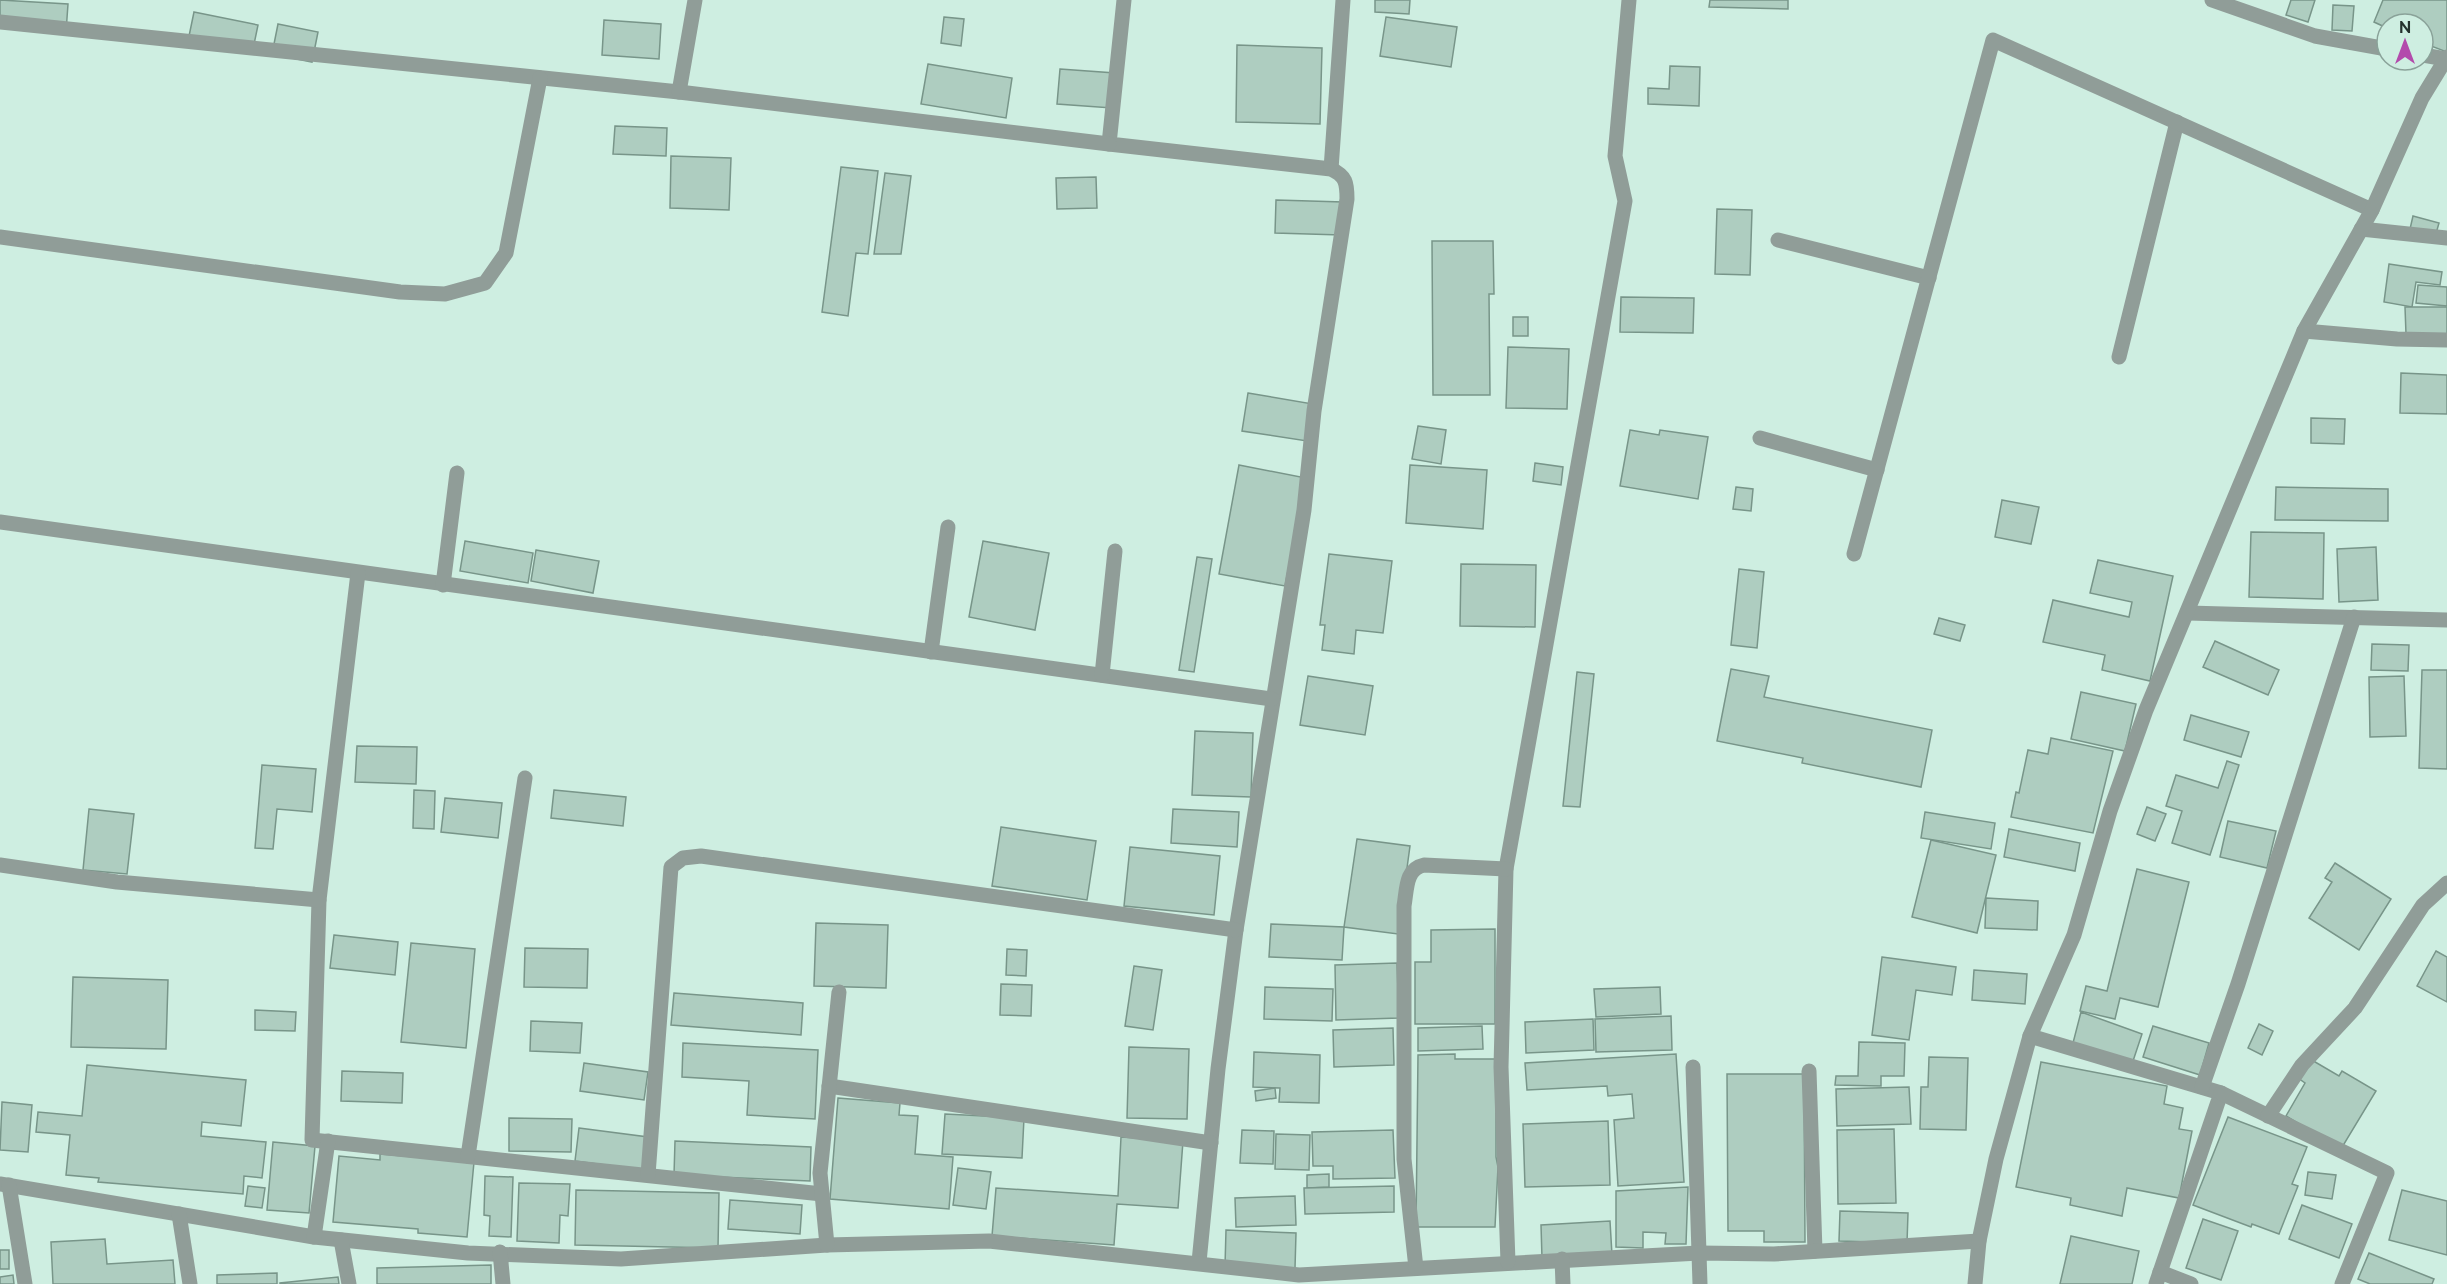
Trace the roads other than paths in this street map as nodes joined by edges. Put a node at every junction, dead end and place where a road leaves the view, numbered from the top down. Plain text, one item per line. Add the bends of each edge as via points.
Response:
1 (695, 0) edge
2 (1124, 0) edge
3 (1343, 0) edge
4 (1629, 0) edge
5 (2212, 0) edge
6 (0, 22) edge
7 (2375, 47) edge
8 (2446, 58) edge
9 (540, 78) junction
10 (679, 92) junction
11 (2177, 122) junction
12 (1109, 144) junction
13 (1331, 168) junction
14 (2373, 205) junction
15 (2361, 229) junction
16 (0, 237) edge
17 (2447, 238) edge
18 (1778, 240) dead end
19 (1929, 278) junction
20 (2304, 331) junction
21 (2447, 340) edge
22 (2120, 357) dead end
23 (1760, 438) dead end
24 (1877, 470) junction
25 (457, 473) dead end
26 (0, 522) edge
27 (948, 527) dead end
28 (1115, 551) dead end
29 (1854, 554) dead end
30 (358, 573) junction
31 (443, 585) junction
32 (2188, 613) junction
33 (2354, 617) junction
34 (2447, 620) edge
35 (931, 652) junction
36 (1102, 675) junction
37 (1272, 699) junction
38 (525, 778) dead end
39 (0, 865) edge
40 (1506, 869) junction
41 (2447, 883) edge
42 (319, 900) junction
43 (1236, 930) junction
44 (839, 992) dead end
45 (2030, 1036) junction
46 (1693, 1067) dead end
47 (1809, 1071) dead end
48 (829, 1086) junction
49 (2202, 1087) junction
50 (2221, 1093) junction
51 (2268, 1116) junction
52 (328, 1141) junction
53 (1210, 1143) junction
54 (468, 1156) junction
55 (648, 1175) junction
56 (4, 1185) edge
57 (822, 1194) junction
58 (178, 1214) junction
59 (314, 1238) junction
60 (341, 1240) junction
61 (1979, 1241) junction
62 (827, 1245) junction
63 (1815, 1251) junction
64 (500, 1252) junction
65 (1700, 1253) junction
66 (1562, 1259) junction
67 (1199, 1262) junction
68 (1508, 1262) junction
69 (1416, 1268) junction
70 (2158, 1278) edge
71 (25, 1284) edge
72 (190, 1284) edge
73 (349, 1284) edge
74 (503, 1284) edge
75 (1563, 1284) edge
76 (1700, 1284) edge
77 (1975, 1284) edge
78 (2191, 1284) edge
79 (2342, 1284) edge

1 - 10 street
2 - 12 street
3 - 13 street
4 - 40 street via 1615,156 1624,201
5 - 7 street via 2315,36
6 - 9 street
8 - 14 street via 2422,98
9 - 10 street
9 - 16 street via 506,253 485,283 475,286 444,294 400,292
10 - 12 street
11 - 14 street
11 - 19 street via 1993,40
11 - 22 street
12 - 13 street
13 - 37 street via 1347,182 1347,199 1314,411 1304,510
14 - 15 street
15 - 17 street
15 - 20 street
18 - 19 street
19 - 24 street
20 - 21 street
20 - 32 street
23 - 24 street
24 - 29 street
25 - 31 street
26 - 30 street
27 - 35 street
28 - 36 street
30 - 31 street
30 - 42 street
31 - 35 street
32 - 33 street
32 - 45 street via 2146,710 2110,811 2074,935
33 - 34 street
33 - 49 street
35 - 36 street
36 - 37 street
37 - 43 street
38 - 54 street
39 - 42 street via 117,882
40 - 68 street via 1501,1067
40 - 69 street via 1424,865 1409,873 1404,906 1404,1159
41 - 51 street via 2423,905 2355,1008 2302,1065
42 - 52 street via 312,1140
43 - 53 street
43 - 55 street via 701,856 683,858 671,867
44 - 48 street
45 - 49 street
45 - 61 street via 1996,1159
46 - 65 street
47 - 63 street
48 - 53 street
48 - 57 street via 820,1173
49 - 50 street
50 - 51 street
50 - 70 street
51 - 79 street via 2387,1173
52 - 54 street
52 - 59 street
53 - 67 street
54 - 55 street
55 - 57 street
56 - 58 street
56 - 71 street
57 - 62 street
58 - 59 street
58 - 72 street
59 - 60 street
60 - 64 street via 468,1253
60 - 73 street
61 - 63 street
61 - 77 street
62 - 64 street via 621,1258
62 - 67 street via 989,1241
63 - 65 street
64 - 74 street
65 - 66 street
65 - 76 street
66 - 68 street
66 - 75 street
67 - 69 street via 1299,1275
68 - 69 street
70 - 78 street

